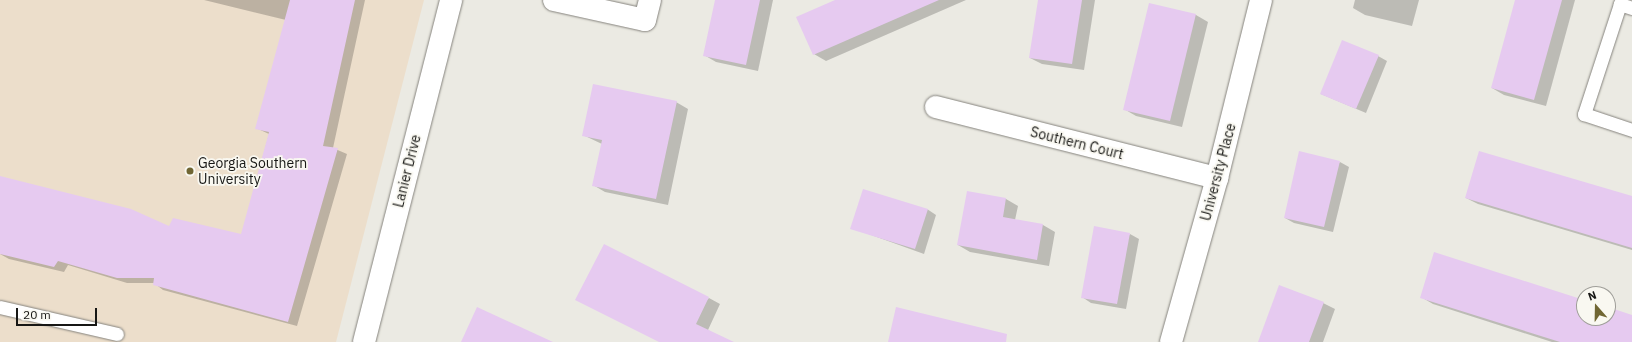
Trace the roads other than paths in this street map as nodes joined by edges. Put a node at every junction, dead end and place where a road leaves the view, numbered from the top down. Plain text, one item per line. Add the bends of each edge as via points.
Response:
1 (451, 0) edge
2 (554, 0) edge
3 (650, 0) edge
4 (1261, 0) edge
5 (1632, 8) edge
6 (936, 107) dead end
7 (1632, 130) edge
8 (1217, 178) junction
9 (0, 307) edge
10 (117, 334) dead end
11 (364, 342) edge
12 (1171, 342) edge

1 - 11 street, Lanier Drive
2 - 3 street via 645,20
4 - 8 street, University Place
5 - 7 lane via 1620,4 1584,114
6 - 8 street, Southern Court
8 - 12 street, University Place
9 - 10 lane

